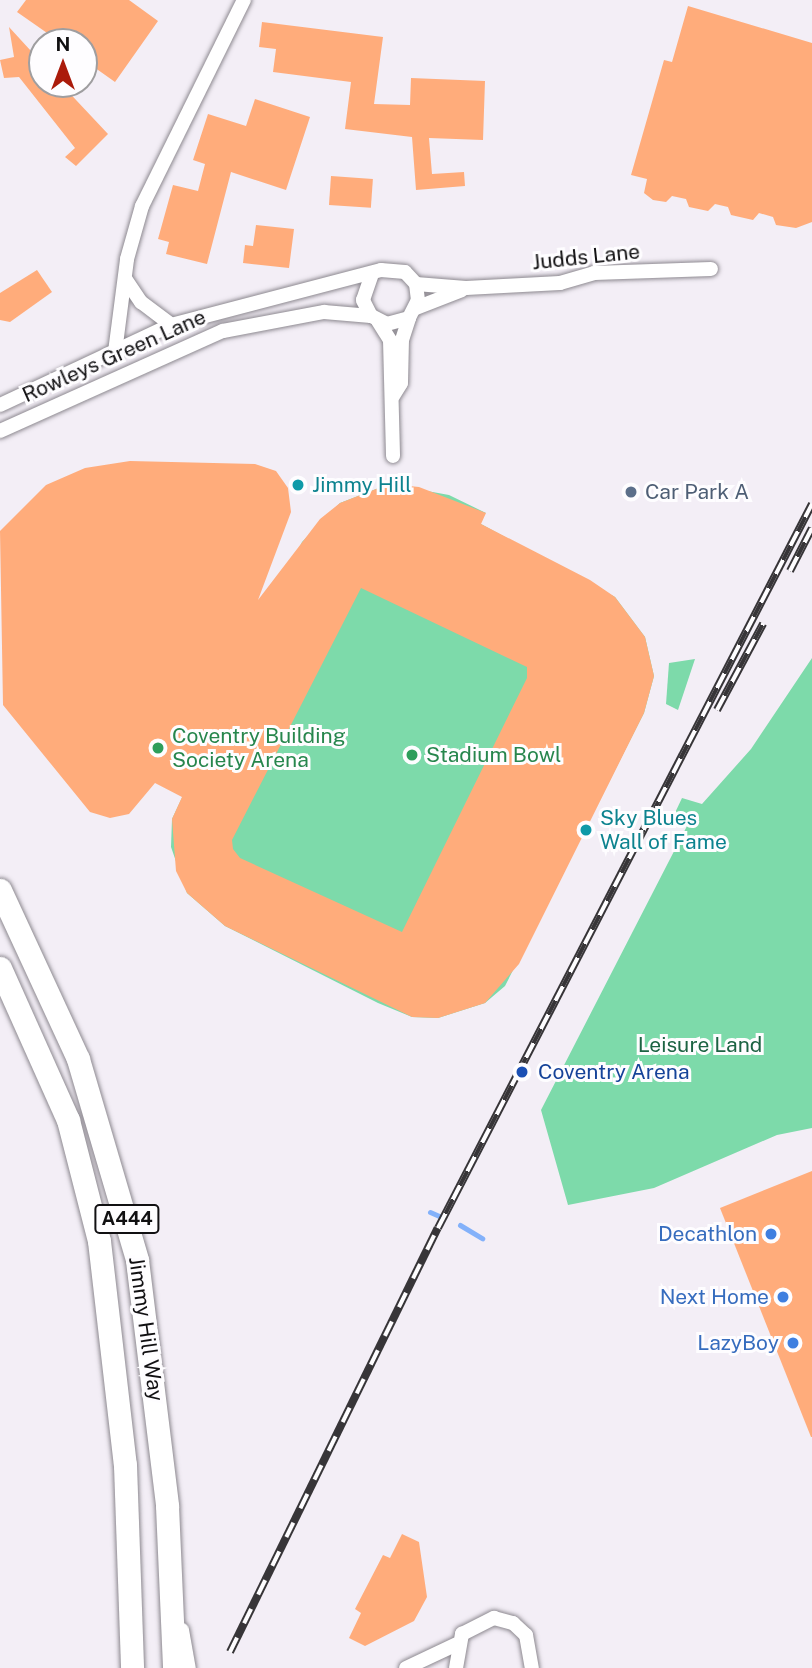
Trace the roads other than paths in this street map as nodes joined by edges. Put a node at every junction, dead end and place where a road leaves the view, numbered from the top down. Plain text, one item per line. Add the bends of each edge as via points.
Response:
1 (244, 0) edge
2 (711, 269) dead end
3 (372, 274) junction
4 (126, 280) junction
5 (416, 284) junction
6 (466, 288) junction
7 (412, 313) junction
8 (374, 318) junction
9 (171, 324) junction
10 (115, 352) junction
11 (393, 396) junction
12 (0, 405) edge
13 (0, 431) edge
14 (393, 456) dead end
15 (0, 890) edge
16 (0, 968) edge
17 (173, 1570) junction
18 (457, 1644) junction
19 (132, 1668) edge
20 (164, 1668) edge
21 (174, 1668) edge
22 (189, 1668) edge
23 (406, 1668) edge
24 (456, 1668) edge
25 (532, 1668) edge

1 - 4 street, Rowleys Green Lane via 142,206
2 - 6 street, Judds Lane via 594,272 560,282
3 - 5 street via 397,269
3 - 8 street via 363,300
3 - 9 street, Rowleys Green Lane via 250,300
4 - 9 street, Rowleys Green Lane via 141,302
4 - 10 street, Rowleys Green Lane
5 - 6 street, Judds Lane
5 - 7 street
6 - 7 street, Judds Lane
7 - 8 street via 396,323
7 - 11 street via 402,340 401,383
8 - 11 street via 390,340
8 - 13 street, Rowleys Green Lane via 324,312 223,331
9 - 10 street, Rowleys Green Lane
10 - 12 street, Rowleys Green Lane
11 - 14 street
15 - 17 highway, Jimmy Hill Way / A444 via 78,1059 127,1216 150,1339
16 - 19 highway, Jimmy Hill Way / A444 via 68,1120 99,1241 125,1465
17 - 20 highway
17 - 21 highway, Jimmy Hill Way / A444
17 - 22 street
18 - 23 street
18 - 24 street
18 - 25 street via 478,1622 509,1621 528,1639

